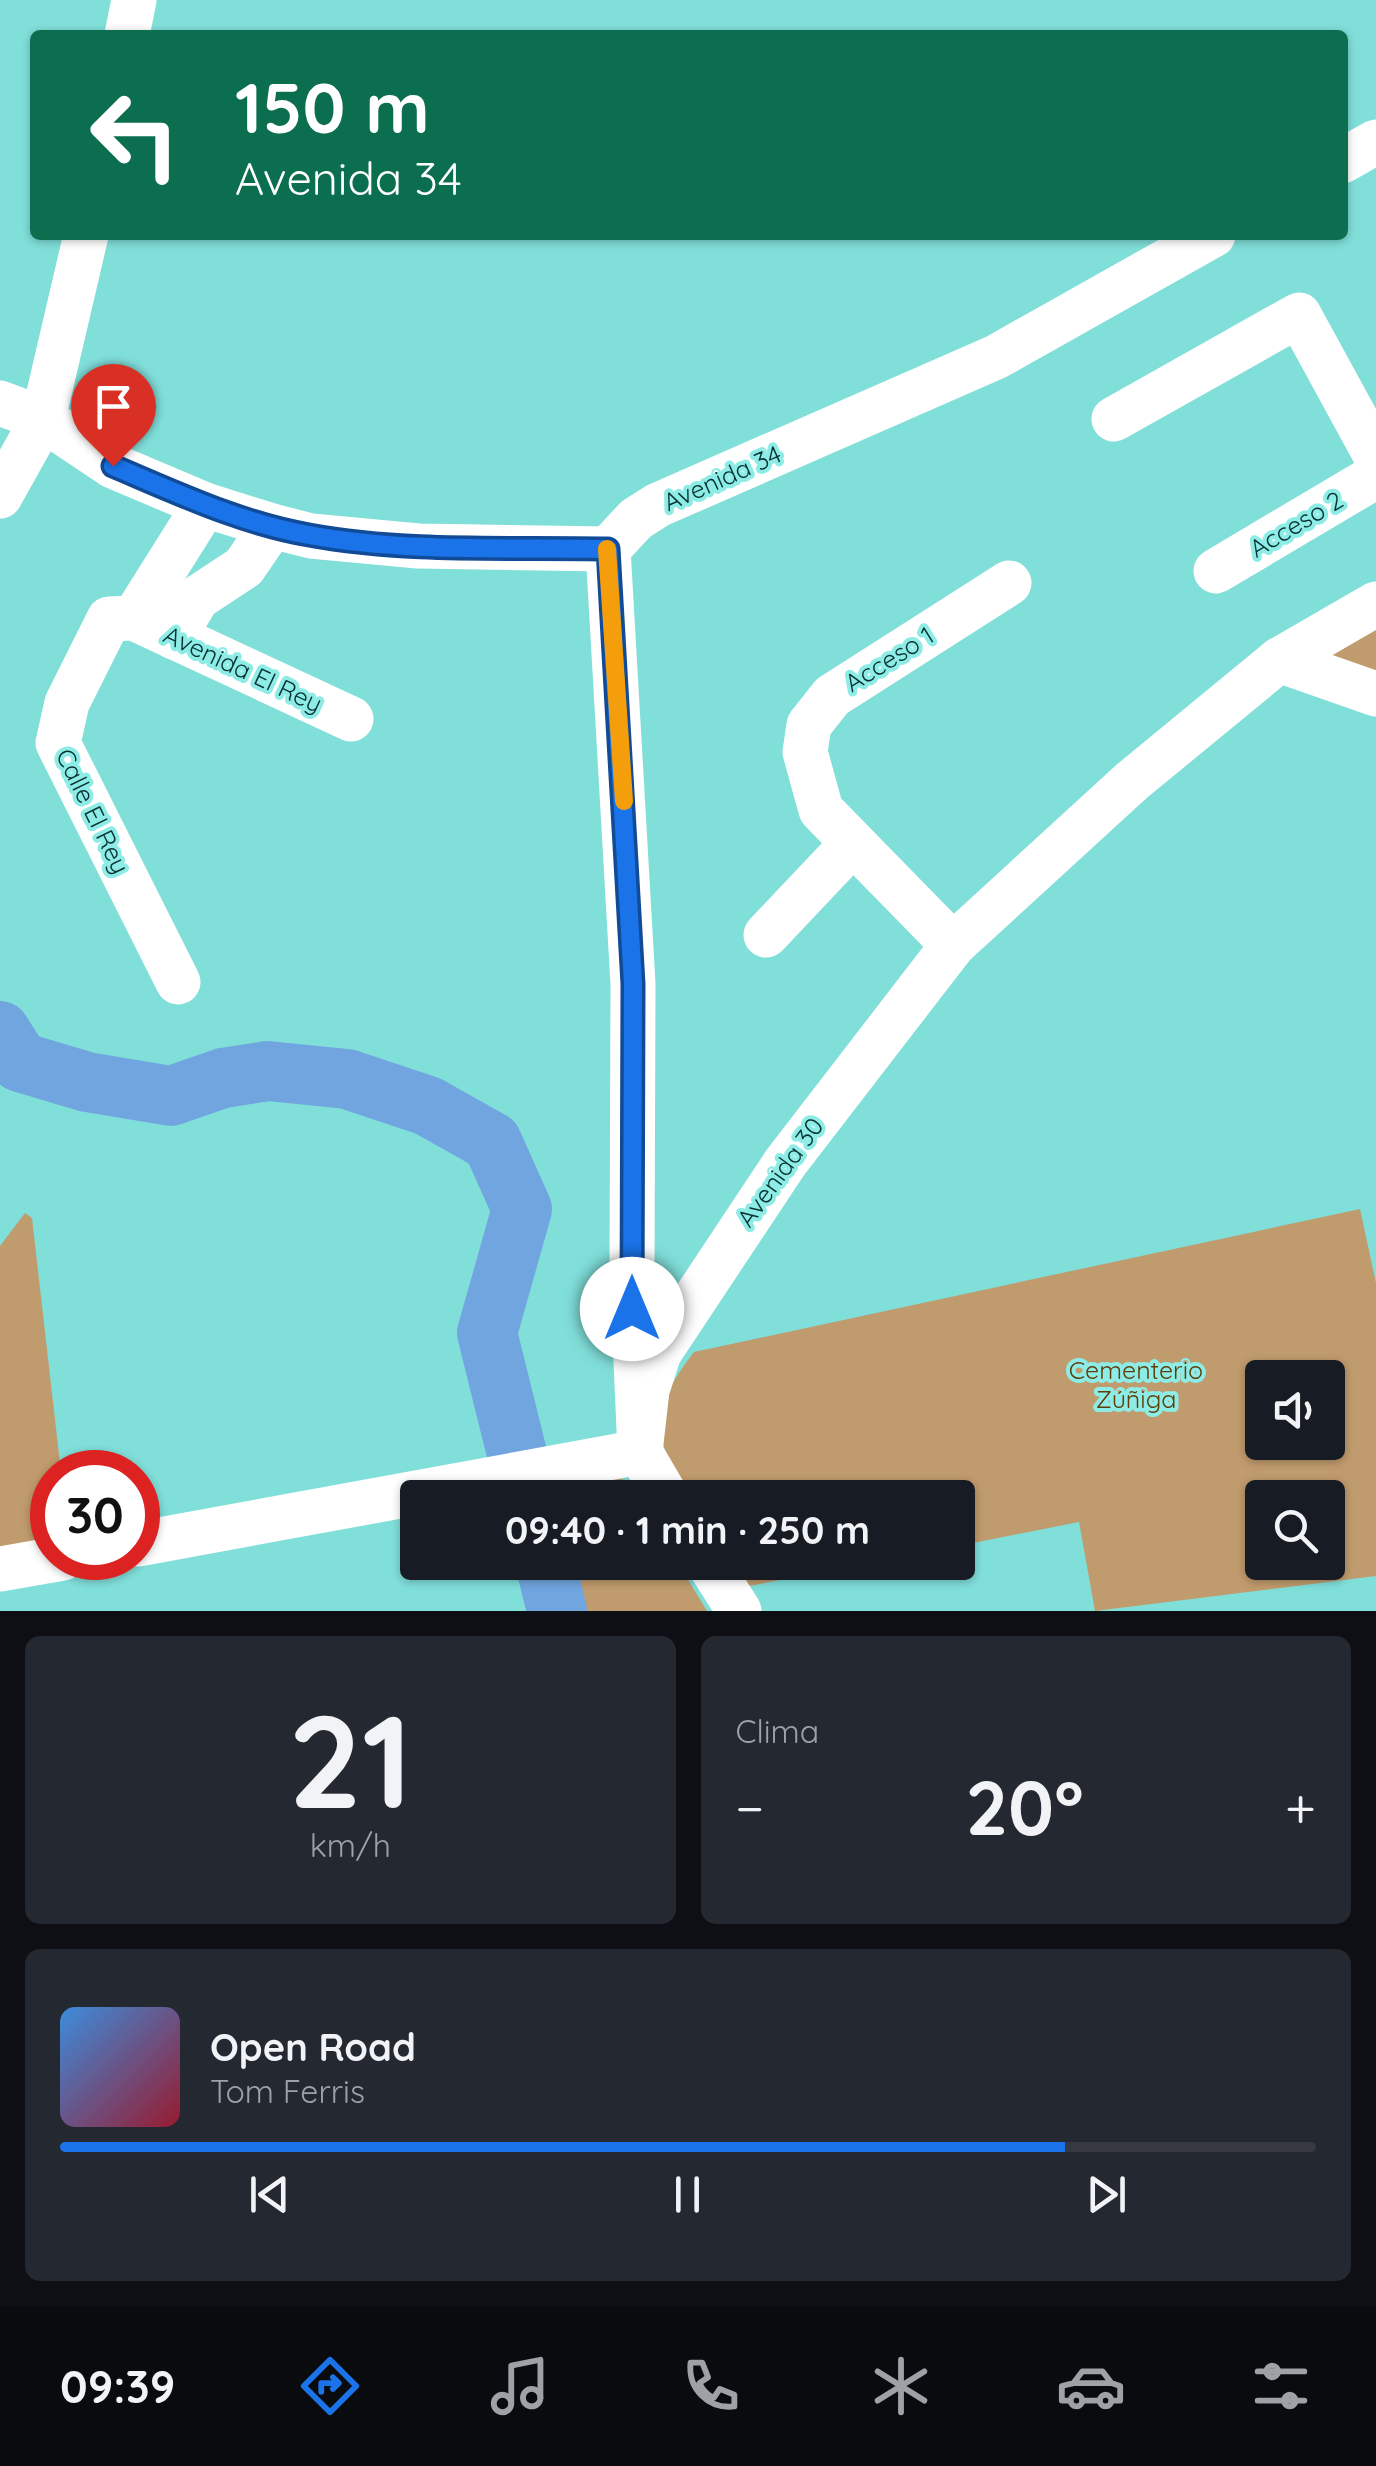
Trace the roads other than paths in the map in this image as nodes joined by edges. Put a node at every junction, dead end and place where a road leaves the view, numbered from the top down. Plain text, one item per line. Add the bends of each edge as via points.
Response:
1 (134, 0) edge
2 (128, 30) edge
3 (1376, 142) edge
4 (1348, 158) edge
5 (85, 240) edge
6 (1204, 240) edge
7 (0, 403) edge
8 (43, 419) junction
9 (1114, 419) dead end
10 (1373, 479) edge
11 (0, 496) edge
12 (204, 505) junction
13 (272, 526) junction
14 (608, 549) junction
15 (1216, 571) dead end
16 (1009, 582) dead end
17 (1376, 604) edge
18 (134, 618) junction
19 (174, 637) junction
20 (1279, 660) junction
21 (1376, 694) edge
22 (351, 719) dead end
23 (853, 843) junction
24 (766, 935) dead end
25 (953, 945) junction
26 (178, 982) dead end
27 (640, 1452) junction
28 (656, 1480) edge
29 (160, 1540) edge
30 (30, 1564) edge
31 (0, 1569) edge
32 (719, 1580) edge
33 (739, 1611) edge

1 - 2 street
3 - 4 street
5 - 8 street
6 - 14 street, Avenida 34 via 996,357 658,505
7 - 8 street
8 - 11 street
8 - 12 street via 98,458
9 - 10 street via 1299,315
10 - 15 street, Acceso 2
12 - 13 street
12 - 18 street, Calle El Rey
13 - 14 street via 418,546
13 - 19 street via 244,567 197,598
14 - 27 street via 633,984 632,1309
16 - 23 street, Acceso 1 via 832,696 809,725 810,782 821,810
17 - 20 street, Avenida 30
18 - 19 street, Avenida El Rey
18 - 26 street, Calle El Rey via 118,616 102,630 67,704 58,742
19 - 22 street, Avenida El Rey
20 - 21 street
20 - 25 street, Avenida 30 via 1132,781
23 - 24 street
23 - 25 street, Acceso 1
25 - 27 street, Avenida 30 via 785,1162 659,1353
27 - 28 street
27 - 29 street
30 - 31 street
32 - 33 street

